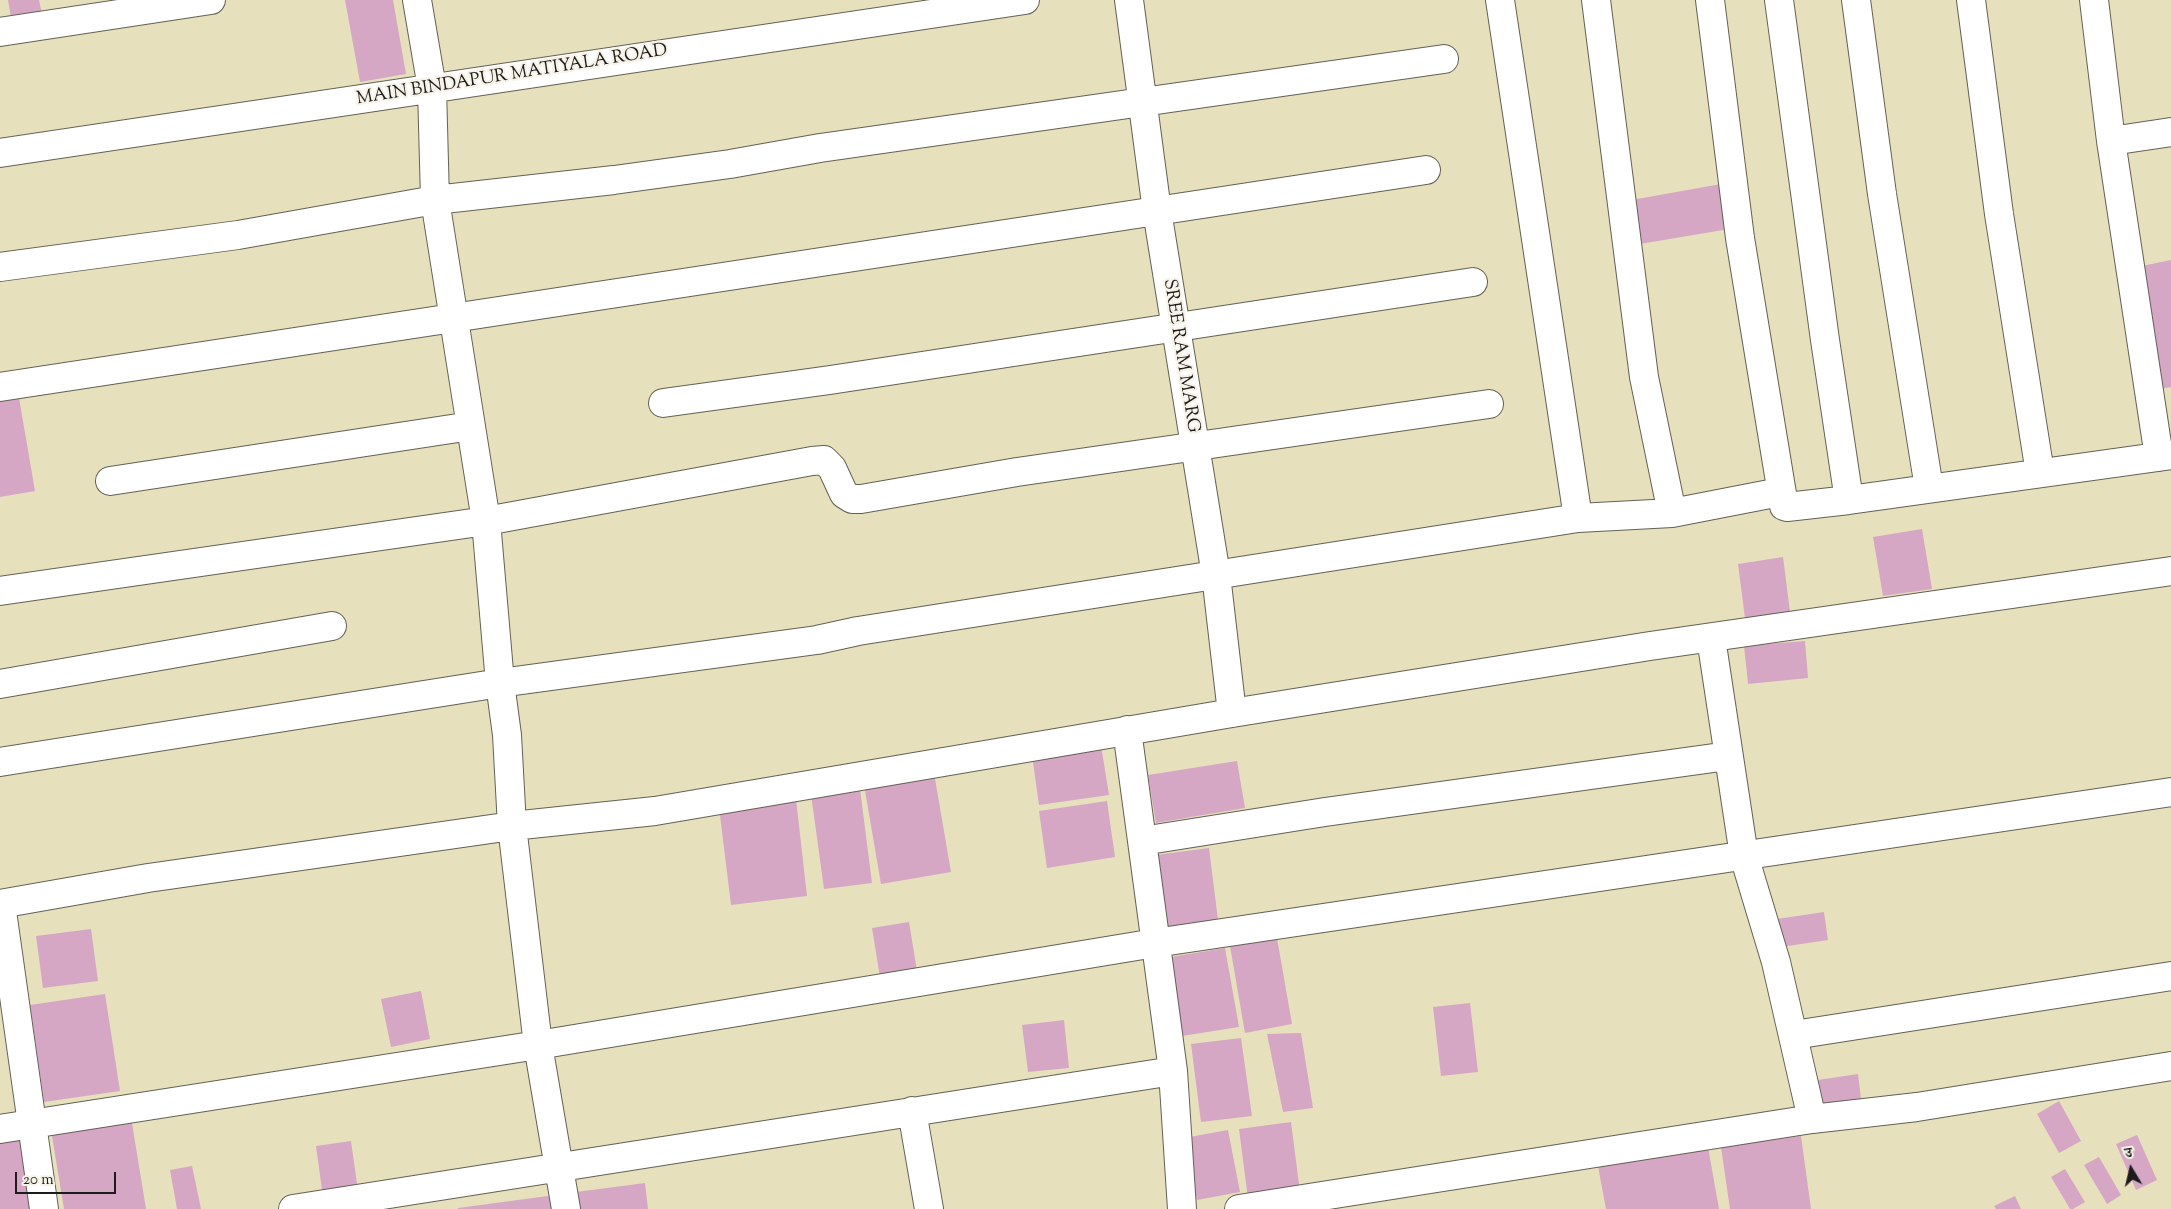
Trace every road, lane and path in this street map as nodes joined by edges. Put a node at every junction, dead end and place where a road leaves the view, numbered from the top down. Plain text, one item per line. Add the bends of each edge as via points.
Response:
1 (212, 0) edge
2 (417, 0) edge
3 (1025, 0) edge
4 (1129, 0) edge
5 (1500, 0) edge
6 (1596, 0) edge
7 (1710, 0) edge
8 (1779, 0) edge
9 (1856, 0) edge
10 (1970, 0) edge
11 (2094, 0) edge
12 (0, 32) edge
13 (1444, 59) dead end
14 (432, 88) junction
15 (1142, 103) junction
16 (2171, 132) edge
17 (2110, 141) junction
18 (0, 153) edge
19 (1426, 170) dead end
20 (435, 200) junction
21 (1157, 211) junction
22 (0, 267) edge
23 (1473, 282) dead end
24 (454, 318) junction
25 (1175, 326) junction
26 (0, 387) edge
27 (663, 403) dead end
28 (1489, 404) dead end
29 (471, 426) junction
30 (1194, 446) junction
31 (2165, 456) edge
32 (2040, 472) junction
33 (110, 481) dead end
34 (1929, 488) junction
35 (1780, 492) junction
36 (1850, 500) junction
37 (1672, 513) junction
38 (1578, 518) junction
39 (486, 521) junction
40 (2171, 571) edge
41 (1216, 575) junction
42 (0, 591) edge
43 (332, 626) dead end
44 (1711, 638) junction
45 (0, 684) edge
46 (500, 684) junction
47 (1232, 713) junction
48 (1127, 730) junction
49 (1728, 756) junction
50 (0, 762) edge
51 (2171, 792) edge
52 (512, 826) junction
53 (1142, 841) junction
54 (1744, 856) junction
55 (0, 904) edge
56 (1155, 943) junction
57 (2171, 976) edge
58 (1794, 1035) junction
59 (538, 1046) junction
60 (2171, 1066) edge
61 (1173, 1071) junction
62 (912, 1112) junction
63 (1812, 1119) junction
64 (32, 1123) junction
65 (0, 1129) edge
66 (559, 1167) junction
67 (44, 1209) edge
68 (293, 1209) edge
69 (566, 1209) edge
70 (929, 1209) edge
71 (1182, 1209) edge
72 (1238, 1209) edge

1 - 12 street
2 - 14 street
3 - 14 street, MAIN BINDAPUR MATIYALA ROAD
4 - 15 street, SREE RAM MARG
5 - 38 street
6 - 37 street via 1644,376
7 - 35 street via 1740,238
8 - 36 street
9 - 34 street via 1882,194
10 - 32 street via 1999,214
11 - 17 street
13 - 15 street
14 - 18 street, MAIN BINDAPUR MATIYALA ROAD
14 - 20 street
15 - 20 street via 624,179
15 - 21 street, SREE RAM MARG
16 - 17 street
17 - 31 street
19 - 21 street
20 - 22 street via 238,235
20 - 24 street
21 - 24 street
21 - 25 street, SREE RAM MARG
23 - 25 street
24 - 26 street
24 - 29 street
25 - 27 street
25 - 30 street, SREE RAM MARG
28 - 30 street
29 - 33 street
29 - 39 street
30 - 39 street via 861,499 852,499 844,494 832,468 824,460 812,461
30 - 41 street, SREE RAM MARG
31 - 32 street
32 - 34 street
34 - 36 street
35 - 36 street via 1787,508
35 - 37 street
37 - 38 street
38 - 41 street
39 - 42 street
39 - 46 street
40 - 44 street
41 - 46 street via 817,640
41 - 47 street, SREE RAM MARG
43 - 45 street
44 - 47 street
44 - 49 street
46 - 50 street
46 - 52 street via 507,735
47 - 48 street
48 - 52 street via 655,811
48 - 53 street
49 - 53 street
49 - 54 street
51 - 54 street
52 - 55 street via 148,878
52 - 59 street
53 - 56 street
54 - 56 street
54 - 58 street
55 - 64 street
56 - 59 street
56 - 61 street
57 - 58 street
58 - 63 street
59 - 64 street
59 - 66 street
60 - 63 street via 1916,1107
61 - 62 street
61 - 71 street
62 - 66 street
62 - 70 street
63 - 72 street
64 - 65 street
64 - 67 street
66 - 68 street
66 - 69 street

